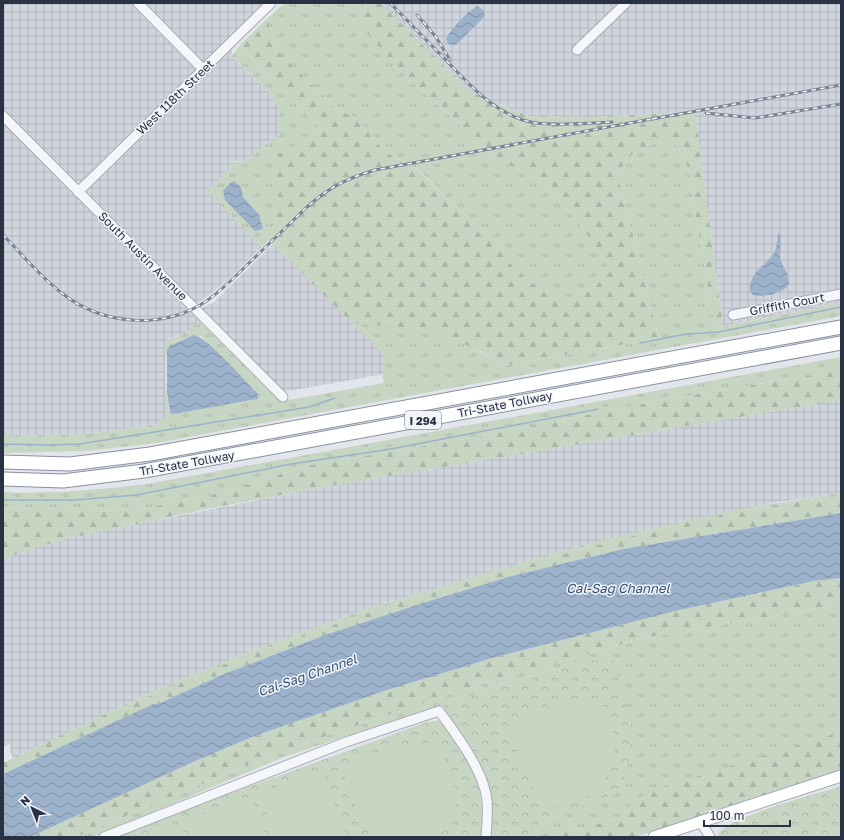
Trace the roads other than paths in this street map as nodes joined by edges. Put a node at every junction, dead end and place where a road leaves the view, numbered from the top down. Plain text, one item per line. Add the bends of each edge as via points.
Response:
1 (138, 3) edge
2 (272, 3) edge
3 (626, 3) edge
4 (577, 50) dead end
5 (204, 69) junction
6 (3, 116) edge
7 (78, 192) junction
8 (841, 294) edge
9 (733, 315) dead end
10 (841, 327) edge
11 (841, 343) edge
12 (283, 397) dead end
13 (3, 462) edge
14 (3, 479) edge
15 (841, 776) edge
16 (700, 821) junction
17 (104, 837) edge
18 (486, 837) edge
19 (654, 837) edge
20 (710, 837) edge

1 - 5 street
2 - 5 street, West 118th Street
3 - 4 street
5 - 7 street, West 118th Street
6 - 7 street, South Austin Avenue
7 - 12 street, South Austin Avenue
8 - 9 street, Griffith Court
10 - 13 highway, Tri-State Tollway / I 294 via 150,454 70,464
11 - 14 highway, Tri-State Tollway / I 294 via 144,471 63,481
15 - 16 main road
16 - 19 main road
16 - 20 street
17 - 18 street via 346,742 439,711 458,736 477,769 487,798

